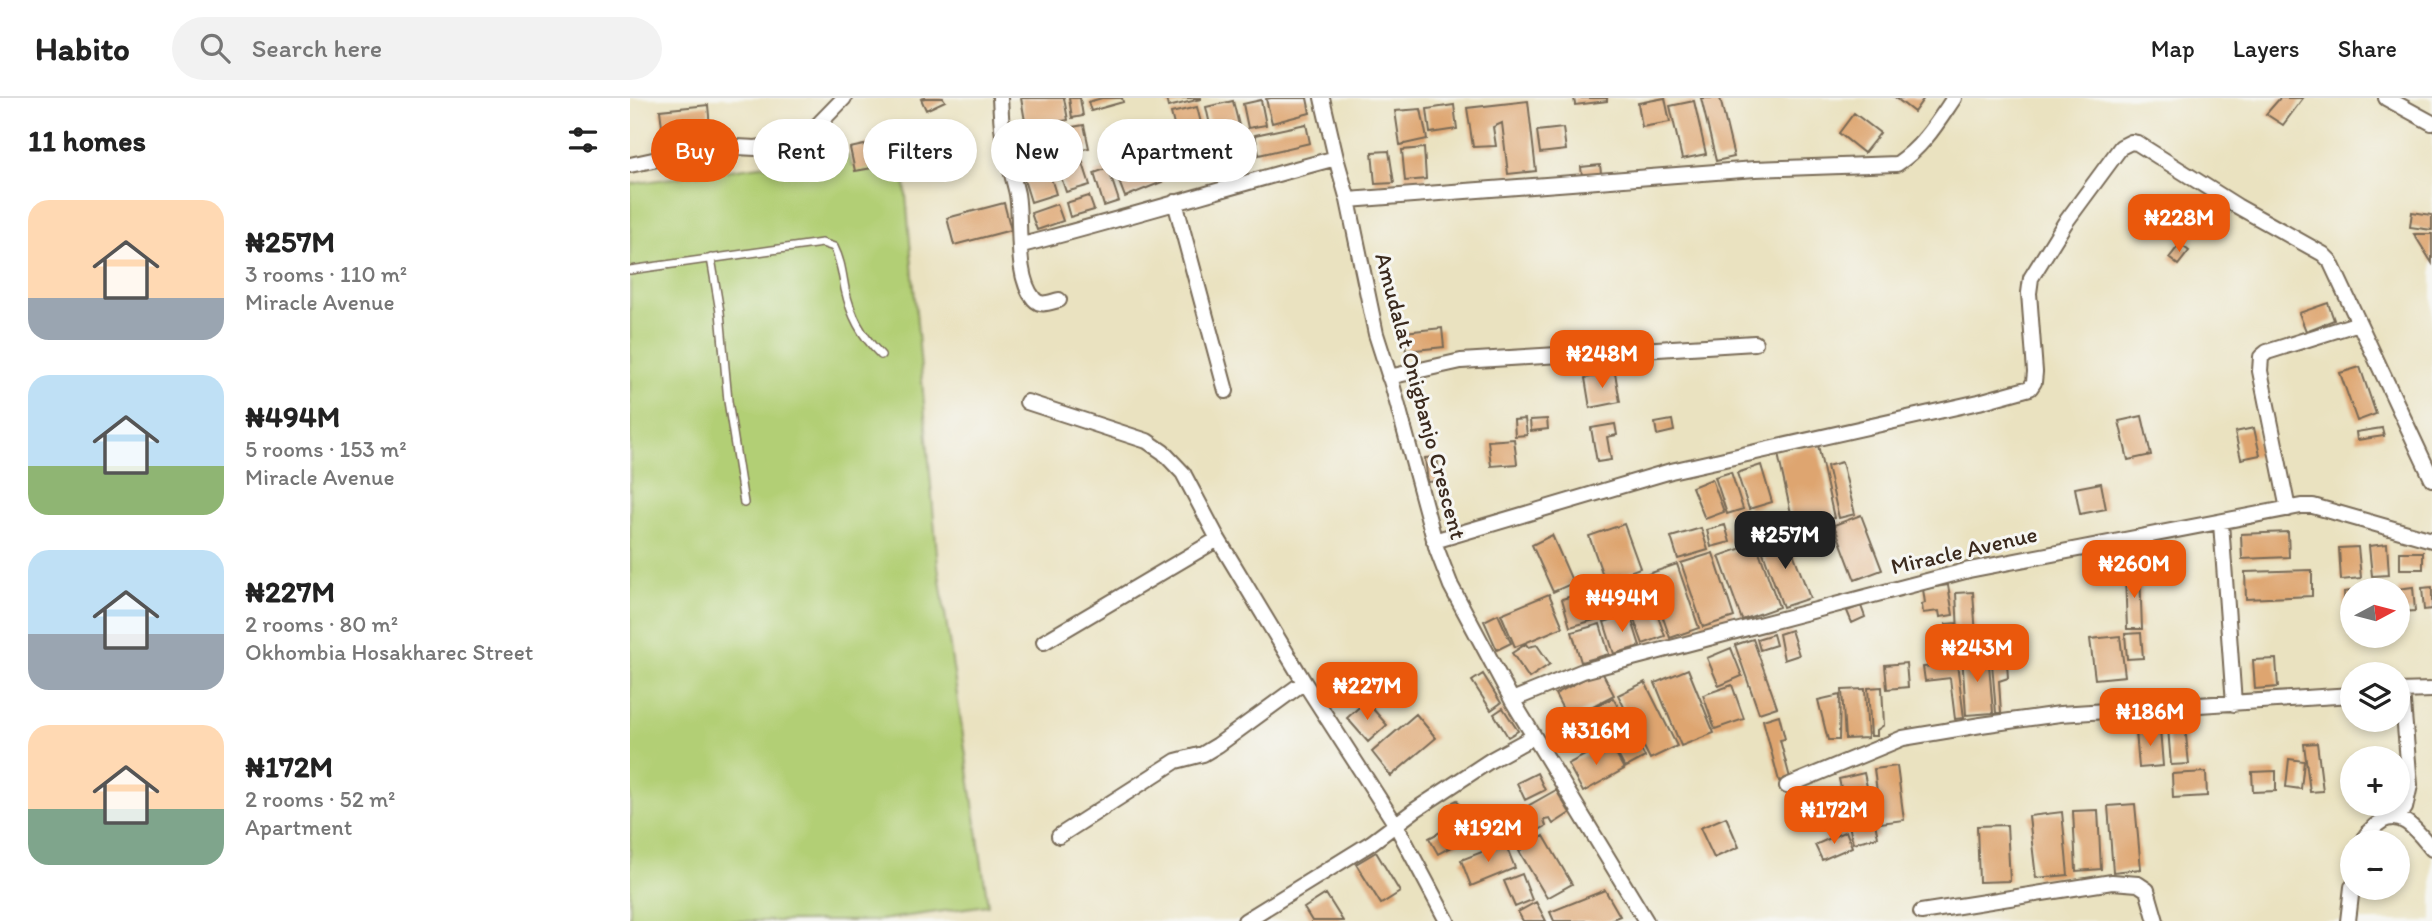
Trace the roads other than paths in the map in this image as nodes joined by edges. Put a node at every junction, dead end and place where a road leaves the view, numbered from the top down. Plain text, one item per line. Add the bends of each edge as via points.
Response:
1 (844, 98) edge
2 (1000, 98) edge
3 (1322, 98) edge
4 (1954, 98) edge
5 (2386, 98) edge
6 (2432, 123) edge
7 (1336, 158) junction
8 (630, 165) edge
9 (1348, 200) junction
10 (1175, 202) junction
11 (1021, 245) junction
12 (710, 258) junction
13 (630, 270) edge
14 (1059, 300) dead end
15 (2359, 323) junction
16 (1755, 343) dead end
17 (881, 355) dead end
18 (1390, 377) junction
19 (1226, 391) dead end
20 (1027, 402) dead end
21 (2432, 479) edge
22 (744, 503) dead end
23 (2288, 509) junction
24 (2221, 523) junction
25 (1218, 539) junction
26 (2432, 540) edge
27 (1434, 541) junction
28 (1044, 642) dead end
29 (1304, 682) junction
30 (2432, 690) edge
31 (2410, 691) edge
32 (2340, 696) edge
33 (1512, 700) junction
34 (2234, 704) junction
35 (1533, 737) junction
36 (1787, 786) dead end
37 (2390, 816) edge
38 (2397, 816) edge
39 (1396, 825) junction
40 (2371, 830) edge
41 (1059, 836) dead end
42 (2432, 849) edge
43 (2350, 900) edge
44 (1921, 912) dead end
45 (1245, 921) edge
46 (1447, 921) edge
47 (1646, 921) edge
48 (2156, 921) edge
49 (2348, 921) edge

1 - 8 street via 810,133 780,144 717,146
2 - 11 street
3 - 7 street, Amudalat Onigbanjo Crescent
4 - 9 street via 1926,140 1897,164 1741,170
5 - 6 street
7 - 9 street, Amudalat Onigbanjo Crescent
7 - 10 street
9 - 18 street, Amudalat Onigbanjo Crescent via 1376,334
10 - 11 street
10 - 19 street
11 - 14 street via 1023,274 1032,297 1043,303
12 - 13 lane
12 - 17 lane via 822,243 834,247 841,259 853,319
12 - 22 lane
15 - 21 street
15 - 23 street via 2261,357
15 - 27 street via 2323,254 2131,142 2121,147 2073,212 2031,278 2035,372 2030,388 1671,471
16 - 18 street via 1461,362
18 - 27 street, Amudalat Onigbanjo Crescent
20 - 25 street via 1155,446 1183,472
23 - 24 street, Miracle Avenue
23 - 26 street, Miracle Avenue via 2313,506
24 - 33 street, Miracle Avenue via 1969,570 1583,671
24 - 34 street
25 - 28 street
25 - 29 street
27 - 33 street, Amudalat Onigbanjo Crescent via 1451,586
29 - 39 street
29 - 41 street via 1218,745 1176,761
30 - 31 street
32 - 34 street
33 - 35 street, Amudalat Onigbanjo Crescent
34 - 36 street via 2060,714 1903,738
35 - 39 street
35 - 47 street, Amudalat Onigbanjo Crescent
37 - 40 street
38 - 42 street
39 - 45 street
39 - 46 street
43 - 49 street
44 - 48 street via 2112,883 2138,884 2147,890

